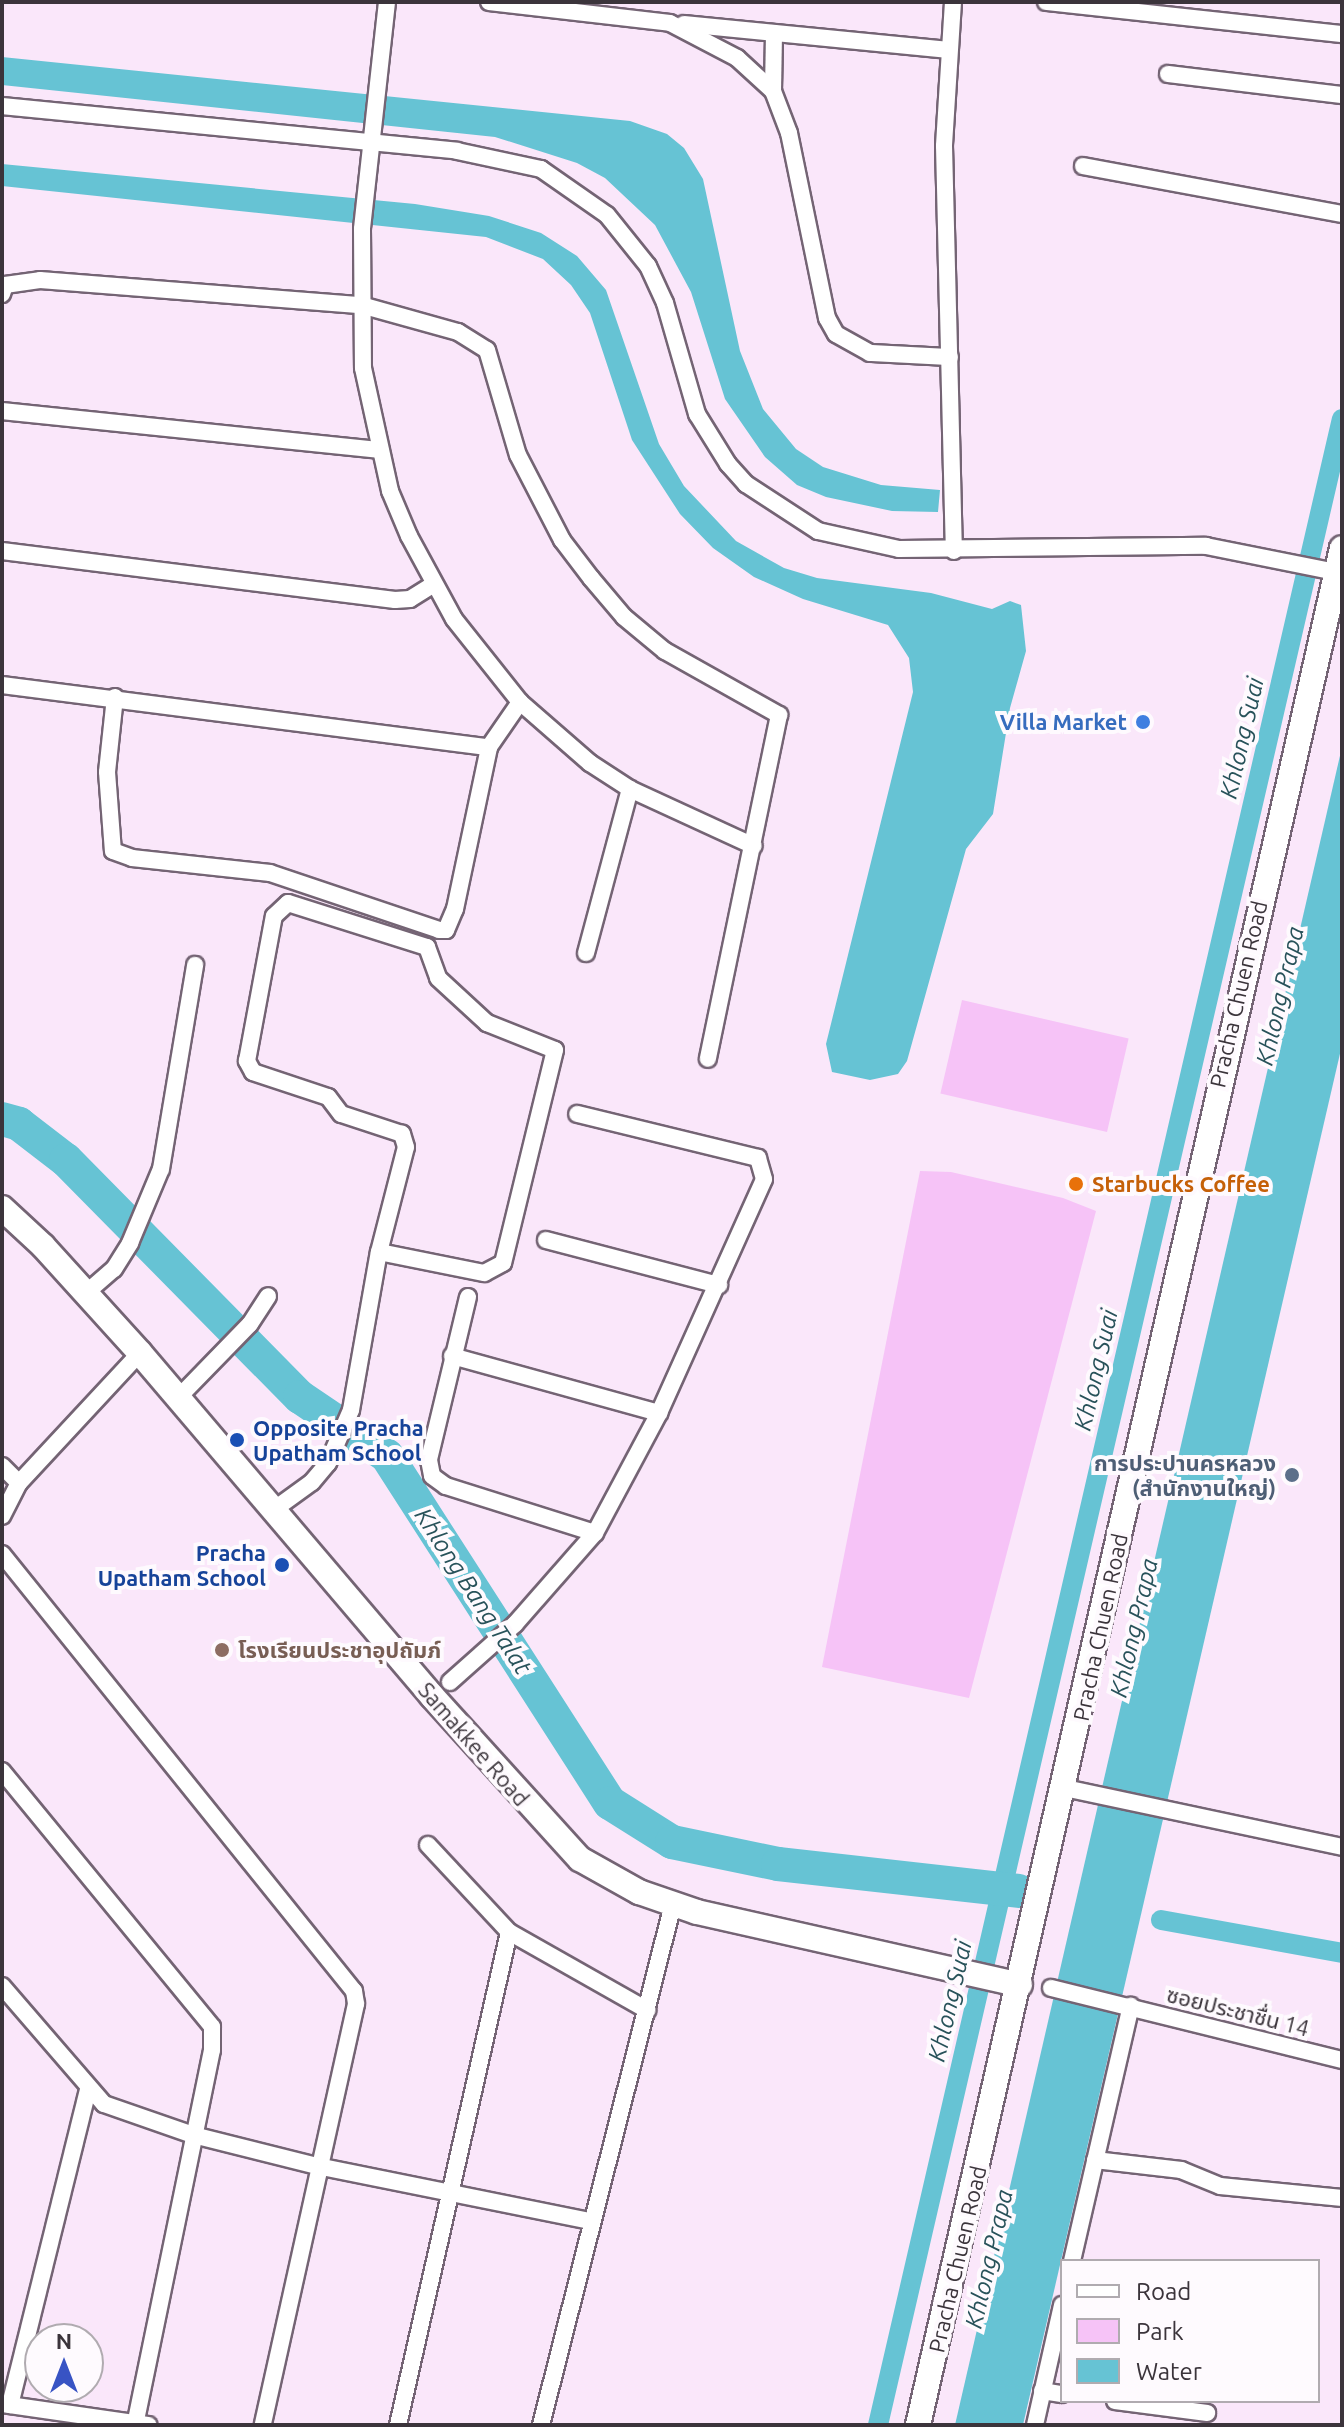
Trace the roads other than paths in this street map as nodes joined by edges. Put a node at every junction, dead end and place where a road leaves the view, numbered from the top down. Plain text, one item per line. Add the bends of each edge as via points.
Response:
1 (387, 2) edge
2 (489, 2) edge
3 (953, 2) edge
4 (1046, 2) edge
5 (670, 23) junction
6 (774, 33) junction
7 (1342, 34) edge
8 (949, 50) junction
9 (1168, 74) dead end
10 (773, 91) junction
11 (1342, 95) edge
12 (2, 106) edge
13 (368, 146) junction
14 (1083, 166) dead end
15 (1342, 214) edge
16 (2, 294) edge
17 (361, 305) junction
18 (950, 357) junction
19 (2, 411) edge
20 (380, 450) junction
21 (1342, 548) edge
22 (2, 551) edge
23 (954, 551) junction
24 (1328, 569) junction
25 (432, 585) junction
26 (2, 685) edge
27 (115, 697) junction
28 (520, 702) junction
29 (489, 747) junction
30 (630, 789) junction
31 (754, 846) junction
32 (586, 953) dead end
33 (195, 965) dead end
34 (708, 1059) dead end
35 (577, 1114) dead end
36 (2, 1208) edge
37 (546, 1240) dead end
38 (379, 1252) junction
39 (719, 1285) junction
40 (86, 1293) junction
41 (268, 1296) dead end
42 (468, 1297) dead end
43 (140, 1353) junction
44 (452, 1356) junction
45 (178, 1398) junction
46 (659, 1413) junction
47 (2, 1466) edge
48 (19, 1483) junction
49 (272, 1511) junction
50 (2, 1516) edge
51 (595, 1533) junction
52 (2, 1554) edge
53 (450, 1682) dead end
54 (2, 1771) edge
55 (1077, 1791) junction
56 (428, 1845) dead end
57 (1342, 1847) edge
58 (673, 1904) junction
59 (509, 1932) junction
60 (1009, 1985) junction
61 (2, 1986) edge
62 (1051, 1988) dead end
63 (1127, 2005) junction
64 (647, 2010) junction
65 (1342, 2060) edge
66 (88, 2089) junction
67 (193, 2135) junction
68 (1095, 2160) junction
69 (317, 2166) junction
70 (448, 2195) junction
71 (1342, 2198) edge
72 (589, 2221) junction
73 (1072, 2259) edge
74 (1060, 2321) edge
75 (1057, 2346) edge
76 (1042, 2391) junction
77 (1060, 2394) edge
78 (1130, 2403) edge
79 (6, 2404) edge
80 (1207, 2413) dead end
81 (142, 2424) edge
82 (263, 2425) edge
83 (398, 2425) edge
84 (541, 2425) edge
85 (918, 2425) edge
86 (1035, 2425) edge

1 - 13 street
2 - 5 street
3 - 8 street
4 - 7 street
5 - 6 street
5 - 10 street via 724,50
6 - 8 street
6 - 10 street
8 - 18 street via 944,161
9 - 11 street
10 - 18 street via 799,168 827,318 836,334 870,353
12 - 13 street
13 - 17 street
13 - 23 street via 505,158 541,169 579,194 630,237 648,266 665,303 697,414 746,484 799,520 838,538 899,549
14 - 15 street
16 - 17 street via 5,285 40,280
17 - 20 street via 363,368
17 - 31 street via 458,332 487,350 524,466 562,540 591,578 624,617 665,651 779,715
18 - 23 street
19 - 20 street
20 - 25 street via 390,491
21 - 24 main road, Pracha Chuen Road
22 - 25 street via 395,600 410,599
23 - 24 street via 1206,546
24 - 55 main road, Pracha Chuen Road via 1200,1157
25 - 28 street via 485,663
26 - 27 street
27 - 29 street
27 - 29 street via 107,772 113,851 132,858 270,873 439,930 446,930 455,909
28 - 29 street
28 - 30 street via 590,763
30 - 31 street
30 - 32 street
31 - 34 street
33 - 40 street via 161,1169 130,1243 114,1269
35 - 39 street via 758,1158 764,1179
36 - 40 main road, Samakkee Road
37 - 39 street
38 - 38 street via 484,1273 503,1263 555,1050 487,1023 438,978 427,947 288,903 274,916 247,1061 253,1072 328,1097 341,1114 402,1134 406,1147
38 - 49 street via 351,1410 328,1463 312,1482
39 - 46 street
40 - 43 main road, Samakkee Road
41 - 45 street via 250,1324
42 - 44 street
43 - 45 main road, Samakkee Road
43 - 48 street
44 - 46 street
44 - 51 street via 429,1460 432,1476 446,1486
45 - 49 main road, Samakkee Road
46 - 51 street
47 - 48 street
48 - 50 street
49 - 58 main road, Samakkee Road via 557,1840 605,1876
51 - 53 street via 515,1624
52 - 69 street via 354,1991 356,2004
54 - 67 street via 212,2027
55 - 57 street
55 - 60 main road, Pracha Chuen Road
56 - 59 street
58 - 60 main road, Samakkee Road
58 - 64 street
59 - 64 street
59 - 70 street
60 - 85 main road, Pracha Chuen Road
61 - 66 street
62 - 63 street, ซอยประชาชื่น 14
63 - 65 street, ซอยประชาชื่น 14
63 - 68 street
64 - 72 street
66 - 67 street via 104,2104
66 - 79 street
67 - 69 street
67 - 81 street
68 - 71 street via 1181,2170 1220,2186
68 - 73 street
69 - 70 street
69 - 82 street
70 - 72 street
70 - 83 street
72 - 84 street
74 - 75 street
75 - 76 street
76 - 77 street
76 - 86 street
78 - 80 street
79 - 81 street

